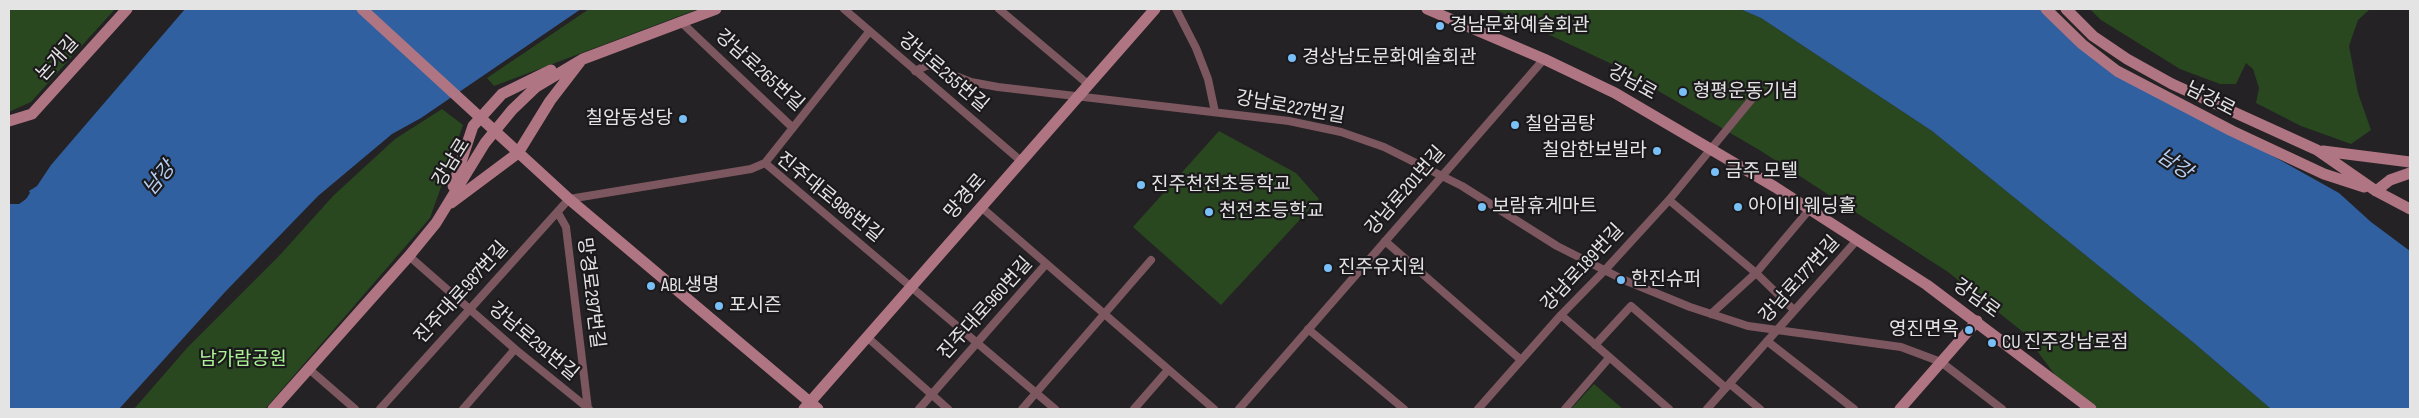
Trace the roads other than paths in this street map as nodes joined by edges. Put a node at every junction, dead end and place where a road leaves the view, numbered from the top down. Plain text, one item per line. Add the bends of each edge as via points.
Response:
1 (127, 9) edge
2 (362, 9) edge
3 (716, 9) edge
4 (844, 9) edge
5 (1155, 9) edge
6 (1176, 9) edge
7 (1427, 9) edge
8 (2046, 9) edge
9 (2066, 9) edge
10 (1004, 10) edge
11 (680, 21) junction
12 (869, 32) junction
13 (583, 59) junction
14 (1544, 59) junction
15 (915, 71) junction
16 (1089, 84) junction
17 (1756, 94) dead end
18 (1079, 96) junction
19 (1216, 112) junction
20 (9, 121) edge
21 (793, 128) junction
22 (1710, 150) junction
23 (2317, 150) junction
24 (518, 153) junction
25 (1021, 162) junction
26 (2410, 162) edge
27 (765, 163) junction
28 (2410, 173) edge
29 (1441, 175) junction
30 (2376, 190) junction
31 (569, 199) junction
32 (1669, 200) junction
33 (447, 206) junction
34 (981, 207) junction
35 (2410, 209) edge
36 (1809, 210) junction
37 (558, 213) junction
38 (1857, 240) junction
39 (1385, 241) junction
40 (409, 256) junction
41 (1151, 260) dead end
42 (1046, 264) junction
43 (1605, 270) junction
44 (1756, 273) junction
45 (912, 286) junction
46 (468, 310) junction
47 (1794, 310) junction
48 (1104, 314) junction
49 (1711, 314) junction
50 (1561, 315) junction
51 (1977, 321) junction
52 (1308, 329) junction
53 (1778, 330) junction
54 (867, 337) junction
55 (1767, 341) junction
56 (975, 343) junction
57 (1595, 345) junction
58 (515, 350) junction
59 (1610, 358) junction
60 (1521, 360) junction
61 (1941, 362) junction
62 (309, 369) junction
63 (1168, 370) junction
64 (1728, 386) junction
65 (1036, 393) junction
66 (931, 395) junction
67 (811, 407) edge
68 (273, 409) edge
69 (356, 409) edge
70 (380, 409) edge
71 (463, 409) edge
72 (587, 409) edge
73 (919, 409) edge
74 (948, 409) edge
75 (1022, 409) edge
76 (1054, 409) edge
77 (1134, 409) edge
78 (1214, 409) edge
79 (1239, 409) edge
80 (1404, 409) edge
81 (1478, 409) edge
82 (1565, 409) edge
83 (1669, 409) edge
84 (1707, 409) edge
85 (1760, 409) edge
86 (1854, 409) edge
87 (1900, 409) edge
88 (2002, 409) edge
89 (2091, 409) edge

1 - 20 street, 논개길 via 32,114
2 - 24 street
3 - 11 street, 강남로
4 - 12 street, 강남로255번길
5 - 16 street, 망경로
6 - 19 street, 강남로227번길 via 1196,48
7 - 14 street, 강남로
8 - 30 street, 남강로 via 2082,44 2117,71 2324,174
9 - 23 street, 남강로 via 2093,36 2126,59 2172,84
10 - 16 street
11 - 13 street, 강남로
11 - 21 street, 강남로265번길
12 - 15 street, 강남로255번길
12 - 21 street, 강남로265번길
13 - 24 street via 550,101
13 - 33 street, 강남로 via 536,87 512,110 486,143
13 - 33 street via 568,62 502,94 472,126
14 - 22 street, 강남로 via 1615,93
14 - 29 street, 강남로201번길
15 - 18 street, 강남로227번길 via 928,64 971,82
15 - 25 street, 강남로255번길
16 - 18 street, 망경로
17 - 22 street, 강남로189번길
18 - 19 street, 강남로227번길
18 - 25 street, 망경로
19 - 29 street, 강남로227번길 via 1289,121 1341,132 1384,147
21 - 27 street
22 - 32 street, 강남로189번길
22 - 36 street, 강남로
23 - 26 street
23 - 30 street, 남강로
24 - 31 street
24 - 33 street
25 - 34 street, 망경로
27 - 31 street, 진주대로986번길 via 750,169
27 - 45 street, 진주대로986번길
28 - 30 street via 2390,180
29 - 39 street, 강남로201번길
29 - 43 street, 강남로227번길 via 1557,246
30 - 35 street, 남강로
31 - 37 street, 진주대로987번길
31 - 67 street
32 - 43 street, 강남로189번길
32 - 44 street
33 - 40 street, 강남로
34 - 42 street
34 - 45 street, 망경로
36 - 38 street, 강남로
36 - 44 street
37 - 46 street, 진주대로987번길
37 - 72 street, 망경로297번길 via 566,227
38 - 47 street, 강남로177번길
38 - 51 street, 강남로
39 - 52 street, 강남로201번길
39 - 60 street
40 - 46 street, 강남로291번길
40 - 62 street, 강남로
41 - 48 street
42 - 48 street, 진주대로960번길
42 - 56 street, 진주대로960번길
43 - 49 street, 강남로227번길
43 - 50 street, 강남로189번길
44 - 47 street
44 - 49 street
45 - 54 street, 망경로
45 - 56 street, 진주대로986번길
46 - 58 street, 강남로291번길
46 - 70 street, 진주대로987번길
47 - 53 street, 강남로177번길
48 - 63 street, 진주대로960번길
48 - 65 street
49 - 53 street, 강남로227번길 via 1748,326
50 - 57 street
50 - 60 street, 강남로189번길
51 - 61 street
51 - 89 street, 강남로
52 - 79 street, 강남로201번길
52 - 80 street
53 - 55 street, 강남로177번길
53 - 61 street, 강남로227번길 via 1901,347
54 - 66 street
54 - 67 street, 망경로
55 - 64 street, 강남로177번길
55 - 86 street, 강남로177번길
56 - 65 street, 진주대로986번길
56 - 66 street, 진주대로960번길
57 - 59 street
57 - 64 street via 1631,306
58 - 71 street
58 - 72 street, 강남로291번길
59 - 82 street
59 - 83 street
60 - 81 street, 강남로189번길
61 - 87 street
61 - 88 street, 강남로227번길
62 - 68 street, 강남로
62 - 69 street
63 - 77 street
63 - 78 street, 진주대로960번길
64 - 84 street, 강남로177번길
64 - 85 street
65 - 75 street
65 - 76 street, 진주대로986번길
66 - 73 street, 진주대로960번길
66 - 74 street

